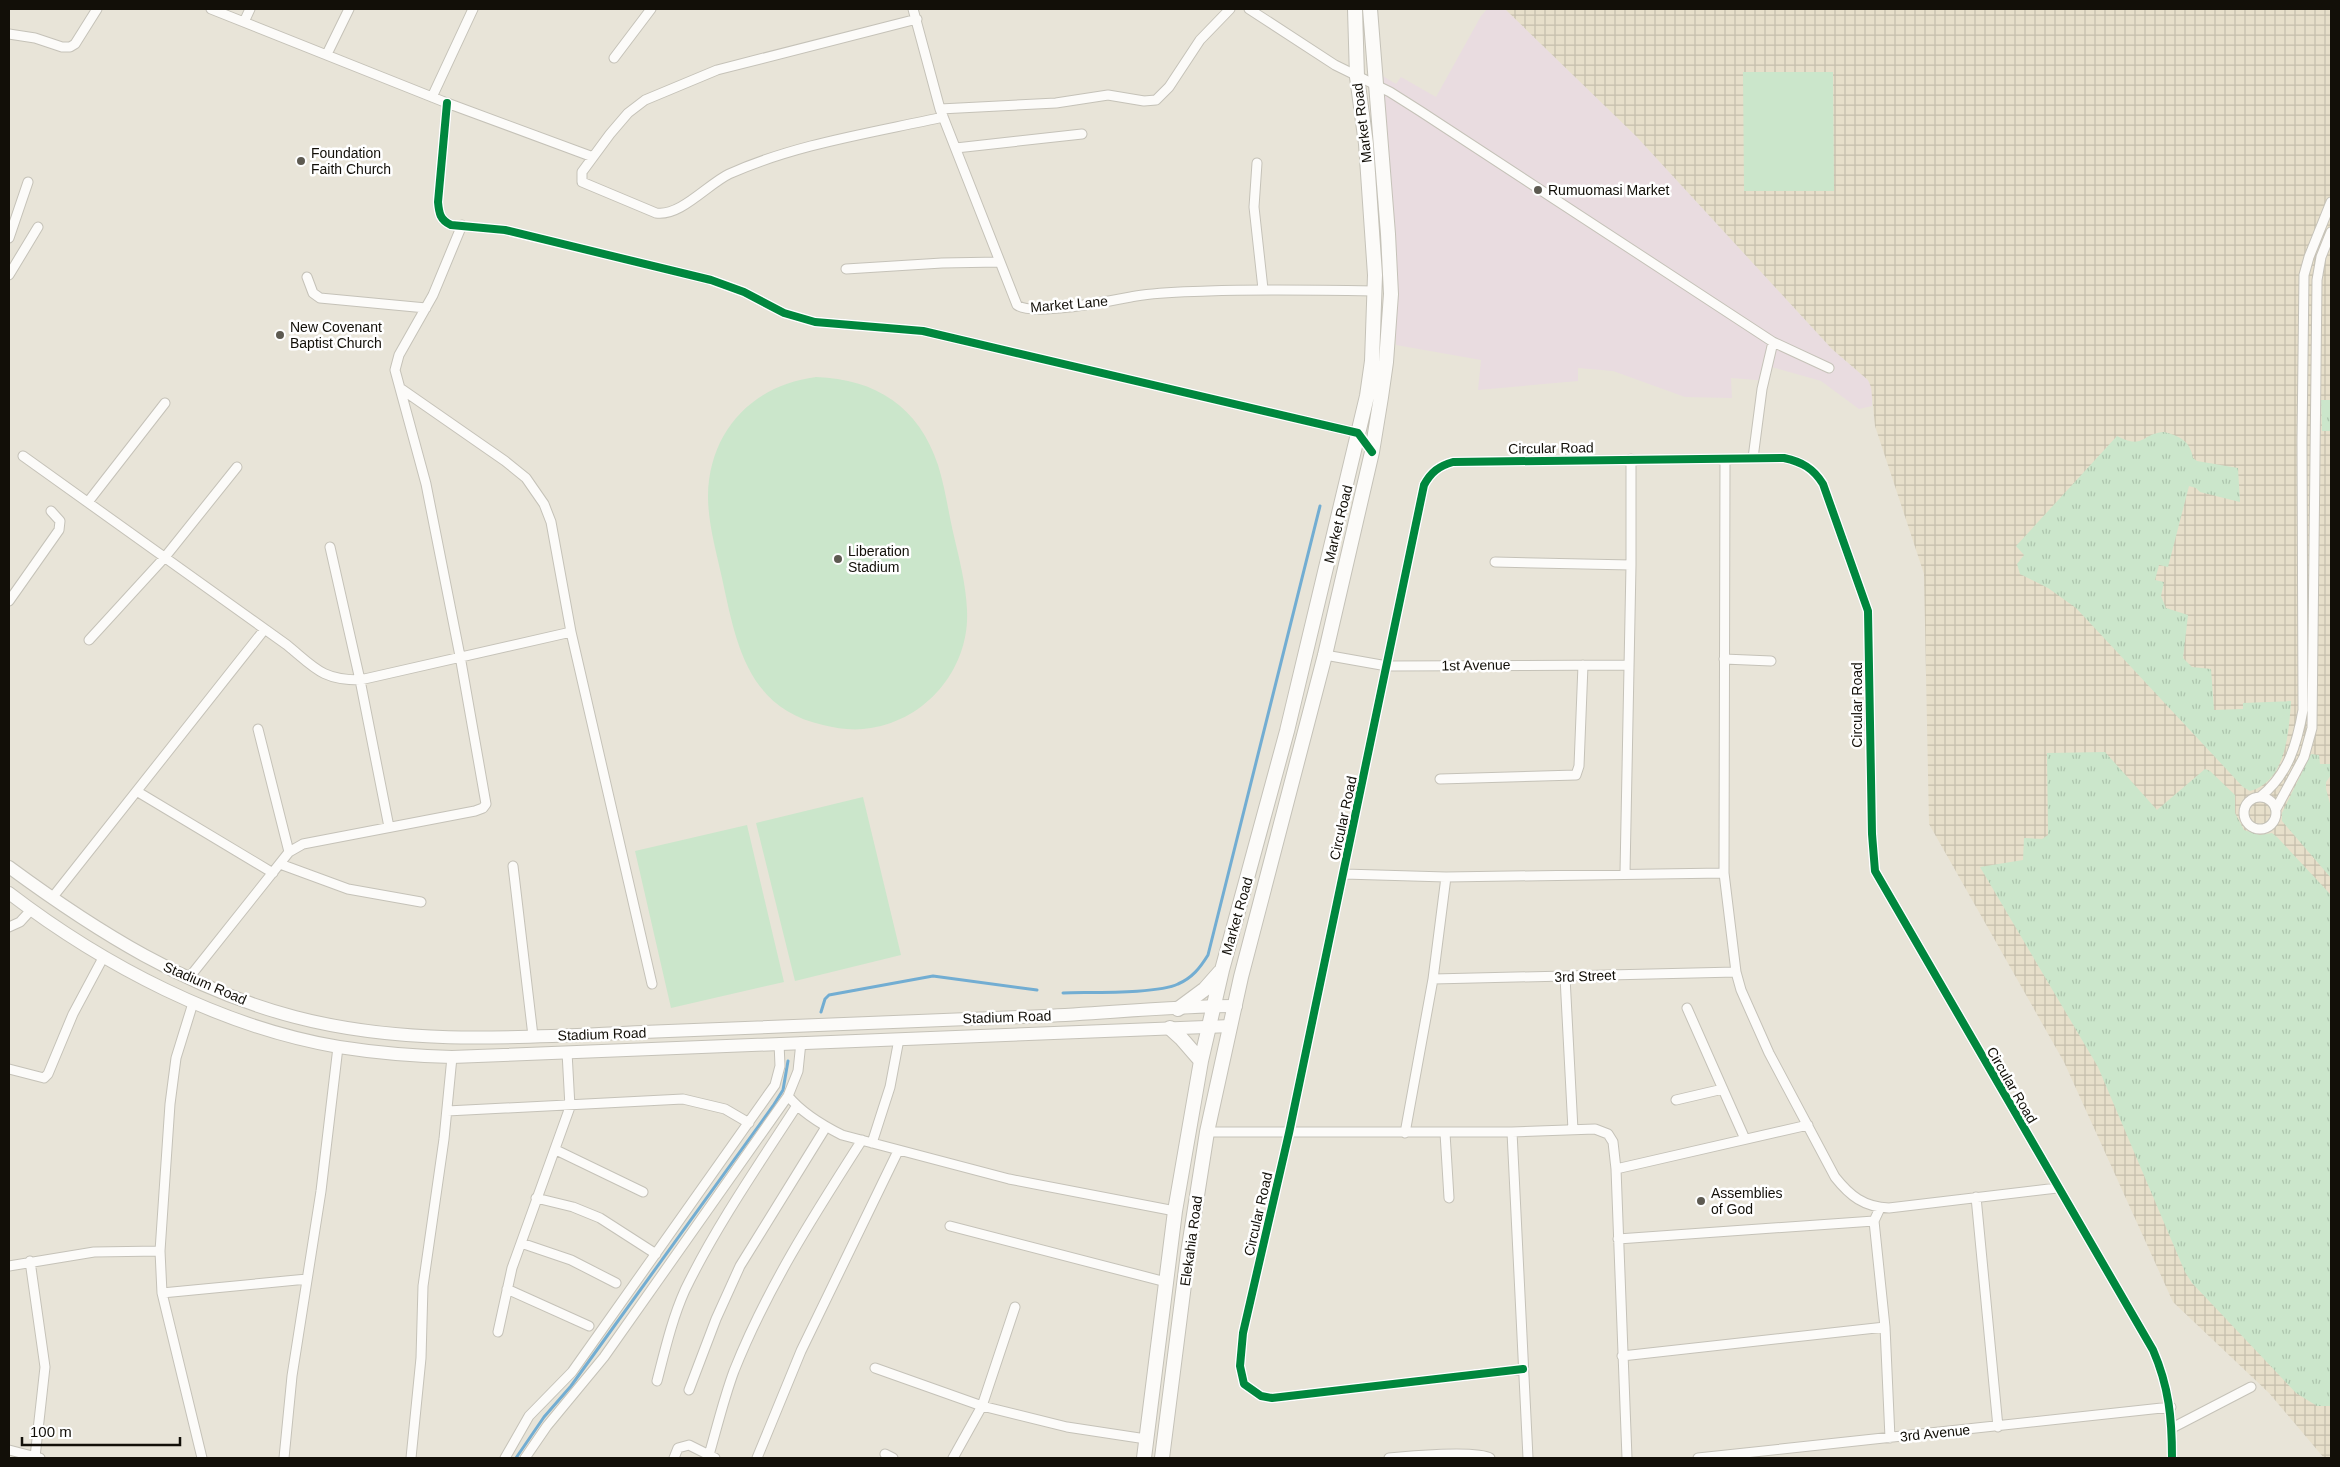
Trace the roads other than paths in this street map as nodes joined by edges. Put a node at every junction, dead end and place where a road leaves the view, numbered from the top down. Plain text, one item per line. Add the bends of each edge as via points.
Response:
1 (97, 9) edge
2 (211, 9) edge
3 (250, 9) edge
4 (348, 9) edge
5 (473, 9) edge
6 (649, 9) edge
7 (913, 9) edge
8 (1230, 9) edge
9 (1249, 9) edge
10 (1355, 9) edge
11 (1370, 9) edge
12 (917, 19) junction
13 (244, 22) junction
14 (9, 34) edge
15 (326, 54) junction
16 (614, 58) dead end
17 (1357, 78) junction
18 (1375, 85) junction
19 (432, 97) junction
20 (447, 103) junction
21 (941, 113) junction
22 (1082, 134) dead end
23 (956, 148) junction
24 (593, 156) junction
25 (1257, 163) dead end
26 (28, 182) dead end
27 (2331, 202) edge
28 (462, 225) junction
29 (38, 227) dead end
30 (2331, 232) edge
31 (9, 238) edge
32 (1000, 262) junction
33 (846, 270) dead end
34 (9, 276) edge
35 (307, 277) dead end
36 (1263, 289) junction
37 (1375, 291) junction
38 (426, 308) junction
39 (1773, 342) junction
40 (1830, 368) dead end
41 (400, 388) junction
42 (164, 403) dead end
43 (1358, 433) junction
44 (1372, 452) junction
45 (23, 456) dead end
46 (1753, 458) junction
47 (1631, 459) junction
48 (1725, 459) junction
49 (238, 467) dead end
50 (88, 502) junction
51 (51, 511) dead end
52 (330, 547) dead end
53 (165, 557) junction
54 (1496, 562) dead end
55 (1631, 565) junction
56 (9, 601) edge
57 (264, 630) junction
58 (571, 632) junction
59 (89, 640) dead end
60 (1325, 655) junction
61 (460, 656) junction
62 (1724, 659) junction
63 (1771, 660) dead end
64 (1583, 665) junction
65 (1629, 665) junction
66 (1387, 666) junction
67 (360, 680) junction
68 (258, 729) dead end
69 (1440, 779) dead end
70 (138, 792) junction
71 (2260, 797) junction
72 (2276, 809) junction
73 (389, 827) junction
74 (289, 852) junction
75 (280, 864) junction
76 (9, 866) edge
77 (513, 866) dead end
78 (273, 873) junction
79 (1625, 873) junction
80 (1724, 873) junction
81 (1344, 874) junction
82 (1446, 877) junction
83 (9, 893) edge
84 (52, 898) junction
85 (421, 902) dead end
86 (32, 910) junction
87 (9, 927) edge
88 (104, 956) junction
89 (1222, 970) junction
90 (1736, 972) junction
91 (1565, 977) junction
92 (188, 979) junction
93 (1433, 979) junction
94 (652, 984) dead end
95 (193, 1003) junction
96 (258, 1005) junction
97 (1214, 1006) junction
98 (1236, 1006) junction
99 (1687, 1008) dead end
100 (1178, 1009) junction
101 (251, 1024) junction
102 (1231, 1026) junction
103 (1208, 1027) junction
104 (1170, 1028) junction
105 (533, 1036) junction
106 (899, 1038) junction
107 (801, 1042) junction
108 (778, 1043) junction
109 (338, 1047) junction
110 (567, 1052) junction
111 (452, 1058) junction
112 (1201, 1062) junction
113 (9, 1069) edge
114 (1723, 1090) junction
115 (788, 1096) junction
116 (1676, 1100) dead end
117 (570, 1106) junction
118 (796, 1107) junction
119 (447, 1111) junction
120 (749, 1123) junction
121 (1808, 1125) junction
122 (826, 1127) junction
123 (1573, 1130) junction
124 (1207, 1132) junction
125 (1512, 1132) junction
126 (1289, 1133) junction
127 (1405, 1133) junction
128 (1445, 1133) junction
129 (1745, 1139) junction
130 (862, 1140) junction
131 (872, 1143) junction
132 (556, 1150) junction
133 (898, 1151) junction
134 (1616, 1168) junction
135 (2057, 1188) junction
136 (642, 1192) dead end
137 (1976, 1197) junction
138 (536, 1198) junction
139 (1449, 1198) dead end
140 (1880, 1208) junction
141 (1176, 1211) junction
142 (1874, 1221) junction
143 (950, 1226) dead end
144 (1618, 1239) junction
145 (521, 1243) junction
146 (160, 1251) junction
147 (656, 1254) junction
148 (30, 1262) junction
149 (9, 1266) edge
150 (308, 1279) junction
151 (1166, 1282) junction
152 (616, 1283) dead end
153 (507, 1289) junction
154 (162, 1293) junction
155 (1014, 1306) dead end
156 (589, 1326) dead end
157 (1885, 1327) junction
158 (498, 1332) dead end
159 (1622, 1356) junction
160 (875, 1368) dead end
161 (1523, 1369) junction
162 (657, 1381) dead end
163 (2251, 1388) dead end
164 (690, 1390) dead end
165 (982, 1406) junction
166 (2171, 1407) junction
167 (1998, 1427) junction
168 (2172, 1428) junction
169 (1890, 1438) junction
170 (1146, 1439) junction
171 (9, 1450) edge
172 (712, 1457) edge
173 (38, 1458) edge
174 (202, 1458) edge
175 (284, 1458) edge
176 (410, 1458) edge
177 (505, 1458) edge
178 (526, 1458) edge
179 (674, 1458) edge
180 (757, 1458) edge
181 (953, 1458) edge
182 (1144, 1458) edge
183 (1162, 1458) edge
184 (1389, 1458) edge
185 (1490, 1458) edge
186 (1528, 1458) edge
187 (1627, 1458) edge
188 (1698, 1458) edge
189 (2172, 1458) edge

1 - 14 street via 76,44 70,47
2 - 13 street
3 - 13 street
4 - 15 street
5 - 19 street
6 - 16 street
7 - 12 street, Market Lane
8 - 21 street via 1200,40 1169,87 1156,100 1108,94 1056,103
9 - 17 street
10 - 17 main road, Market Road
11 - 18 main road, Market Road
12 - 21 street, Market Lane
12 - 24 street via 717,70 670,88 628,113
13 - 15 street
15 - 19 street
17 - 18 street
17 - 37 main road, Market Road via 1366,144
18 - 39 street via 1420,110
18 - 44 main road, Market Road via 1391,294 1386,362
19 - 20 street
20 - 24 street
20 - 28 street via 439,213 451,225
21 - 23 street, Market Lane
21 - 24 street via 775,156 726,176 670,213 656,212 586,185 582,182 582,172
22 - 23 street
23 - 32 street, Market Lane
25 - 36 street via 1254,207
26 - 31 street
27 - 71 street via 2304,275 2303,710 2287,764 2272,787
28 - 38 street
28 - 43 street via 505,230 711,280 744,292 784,313 815,322 923,331
29 - 34 street
30 - 72 street via 2321,257 2317,280 2312,728 2304,758
32 - 33 street
32 - 36 street, Market Lane via 1017,305 1025,309 1069,307 1150,294
35 - 38 street via 313,293 320,298
36 - 37 street, Market Lane
37 - 43 main road, Market Road via 1372,361
38 - 41 street via 397,361 395,370
39 - 40 street
39 - 46 street via 1762,389
41 - 58 street via 505,461 536,490 551,522
41 - 61 street via 426,484
42 - 50 street
43 - 44 street
43 - 89 main road, Market Road via 1287,731
44 - 60 main road, Market Road
45 - 50 street
46 - 48 street, Circular Road
46 - 135 street, Circular Road via 1799,461 1810,467 1823,484 1868,611 1875,871
47 - 48 street, Circular Road
47 - 55 street
47 - 66 street, Circular Road via 1453,462 1432,472 1424,484
48 - 62 street
49 - 53 street
50 - 53 street
51 - 56 street via 60,521 58,530
52 - 67 street
53 - 57 street
53 - 59 street
54 - 55 street
55 - 65 street
57 - 67 street via 326,676
57 - 70 street
58 - 61 street
58 - 94 street
60 - 66 street, 1st Avenue
60 - 98 main road, Market Road
61 - 67 street
61 - 73 street via 486,804 475,810
62 - 63 street
62 - 80 street
64 - 65 street, 1st Avenue
64 - 66 street, 1st Avenue
64 - 69 street via 1576,775
65 - 79 street
66 - 81 street, Circular Road
67 - 73 street
68 - 74 street
70 - 78 street
70 - 84 street
71 - 72 street via 2269,799
71 - 72 street via 2252,799 2246,806 2246,819 2251,826 2268,826 2276,815
73 - 74 street via 303,844
74 - 75 street
75 - 78 street
75 - 85 street via 348,889
76 - 84 main road, Stadium Road
77 - 105 street
78 - 92 street
79 - 80 street
79 - 82 street
80 - 90 street
81 - 82 street
81 - 126 street, Circular Road
82 - 93 street
83 - 86 main road, Stadium Road
84 - 92 main road, Stadium Road via 122,943
86 - 87 street via 20,922
86 - 88 main road, Stadium Road
88 - 95 main road, Stadium Road
88 - 113 street via 73,1014 48,1074 44,1078 36,1077
89 - 97 main road, Market Road
89 - 100 main road via 1205,989
90 - 91 street, 3rd Street
90 - 121 street via 1766,1046
91 - 93 street, 3rd Street
91 - 123 street
92 - 96 main road, Stadium Road
93 - 127 street
95 - 101 main road, Stadium Road
95 - 146 street via 176,1058
96 - 101 main road
96 - 105 main road, Stadium Road via 338,1027 390,1035 432,1038
97 - 98 main road, Stadium Road
97 - 100 main road, Stadium Road
97 - 103 main road, Market Road
98 - 102 main road, Market Road
99 - 114 street
100 - 105 main road, Stadium Road
101 - 109 main road, Stadium Road
102 - 103 main road, Stadium Road
102 - 124 main road, Elekahia Road
103 - 104 main road, Stadium Road
103 - 112 main road, Elekahia Road
104 - 106 main road, Stadium Road
104 - 112 main road
106 - 107 main road, Stadium Road
106 - 131 street via 894,1072
107 - 108 main road, Stadium Road
107 - 115 street via 798,1071
108 - 110 main road, Stadium Road
108 - 120 street via 778,1077
109 - 111 main road, Stadium Road
109 - 150 street
110 - 111 main road, Stadium Road
110 - 117 street
111 - 119 street
112 - 141 main road, Elekahia Road
114 - 116 street
114 - 129 street
115 - 118 street
115 - 178 street via 604,1357 547,1426
117 - 119 street
117 - 120 street via 683,1099 725,1109
117 - 132 street
118 - 122 street
118 - 162 street via 703,1256 685,1291
119 - 176 street via 423,1286 419,1376
120 - 147 street
121 - 129 street
121 - 140 street via 1834,1177 1845,1190 1863,1203
122 - 130 street
122 - 164 street via 740,1266
123 - 125 street
123 - 134 street via 1595,1129 1608,1134 1613,1142
124 - 126 street
124 - 183 main road, Elekahia Road
125 - 128 street
125 - 161 street
126 - 127 street
126 - 161 street, Circular Road via 1241,1346 1240,1366 1244,1384 1261,1396 1272,1398
127 - 128 street
128 - 139 street
129 - 134 street
130 - 131 street
130 - 172 street via 793,1248 761,1310 734,1372
131 - 133 street
132 - 136 street
132 - 138 street
133 - 141 street via 1009,1179
133 - 180 street via 801,1351
134 - 144 street
135 - 137 street
135 - 166 street, Circular Road via 2153,1350
137 - 140 street
137 - 167 street
138 - 145 street
138 - 147 street via 600,1218
140 - 142 street
141 - 151 main road, Elekahia Road
142 - 144 street
142 - 157 street
143 - 151 street
144 - 159 street
145 - 152 street via 571,1260
145 - 153 street
146 - 148 street via 94,1252
146 - 154 street
147 - 177 street via 572,1372 529,1416
148 - 149 street
148 - 173 street via 45,1367
150 - 154 street
150 - 175 street via 292,1376
151 - 170 main road, Elekahia Road
153 - 156 street
153 - 158 street
154 - 174 street
155 - 165 street
157 - 159 street
157 - 169 street
159 - 187 street
160 - 165 street
161 - 186 street
163 - 168 street
165 - 170 street via 1066,1427
165 - 181 street
166 - 167 street, 3rd Avenue
166 - 168 street, Circular Road
167 - 169 street, 3rd Avenue
168 - 189 street, Circular Road
169 - 188 street, 3rd Avenue
170 - 182 main road, Elekahia Road
171 - 173 street
172 - 179 street via 684,1445 678,1448
184 - 185 street via 1452,1454

